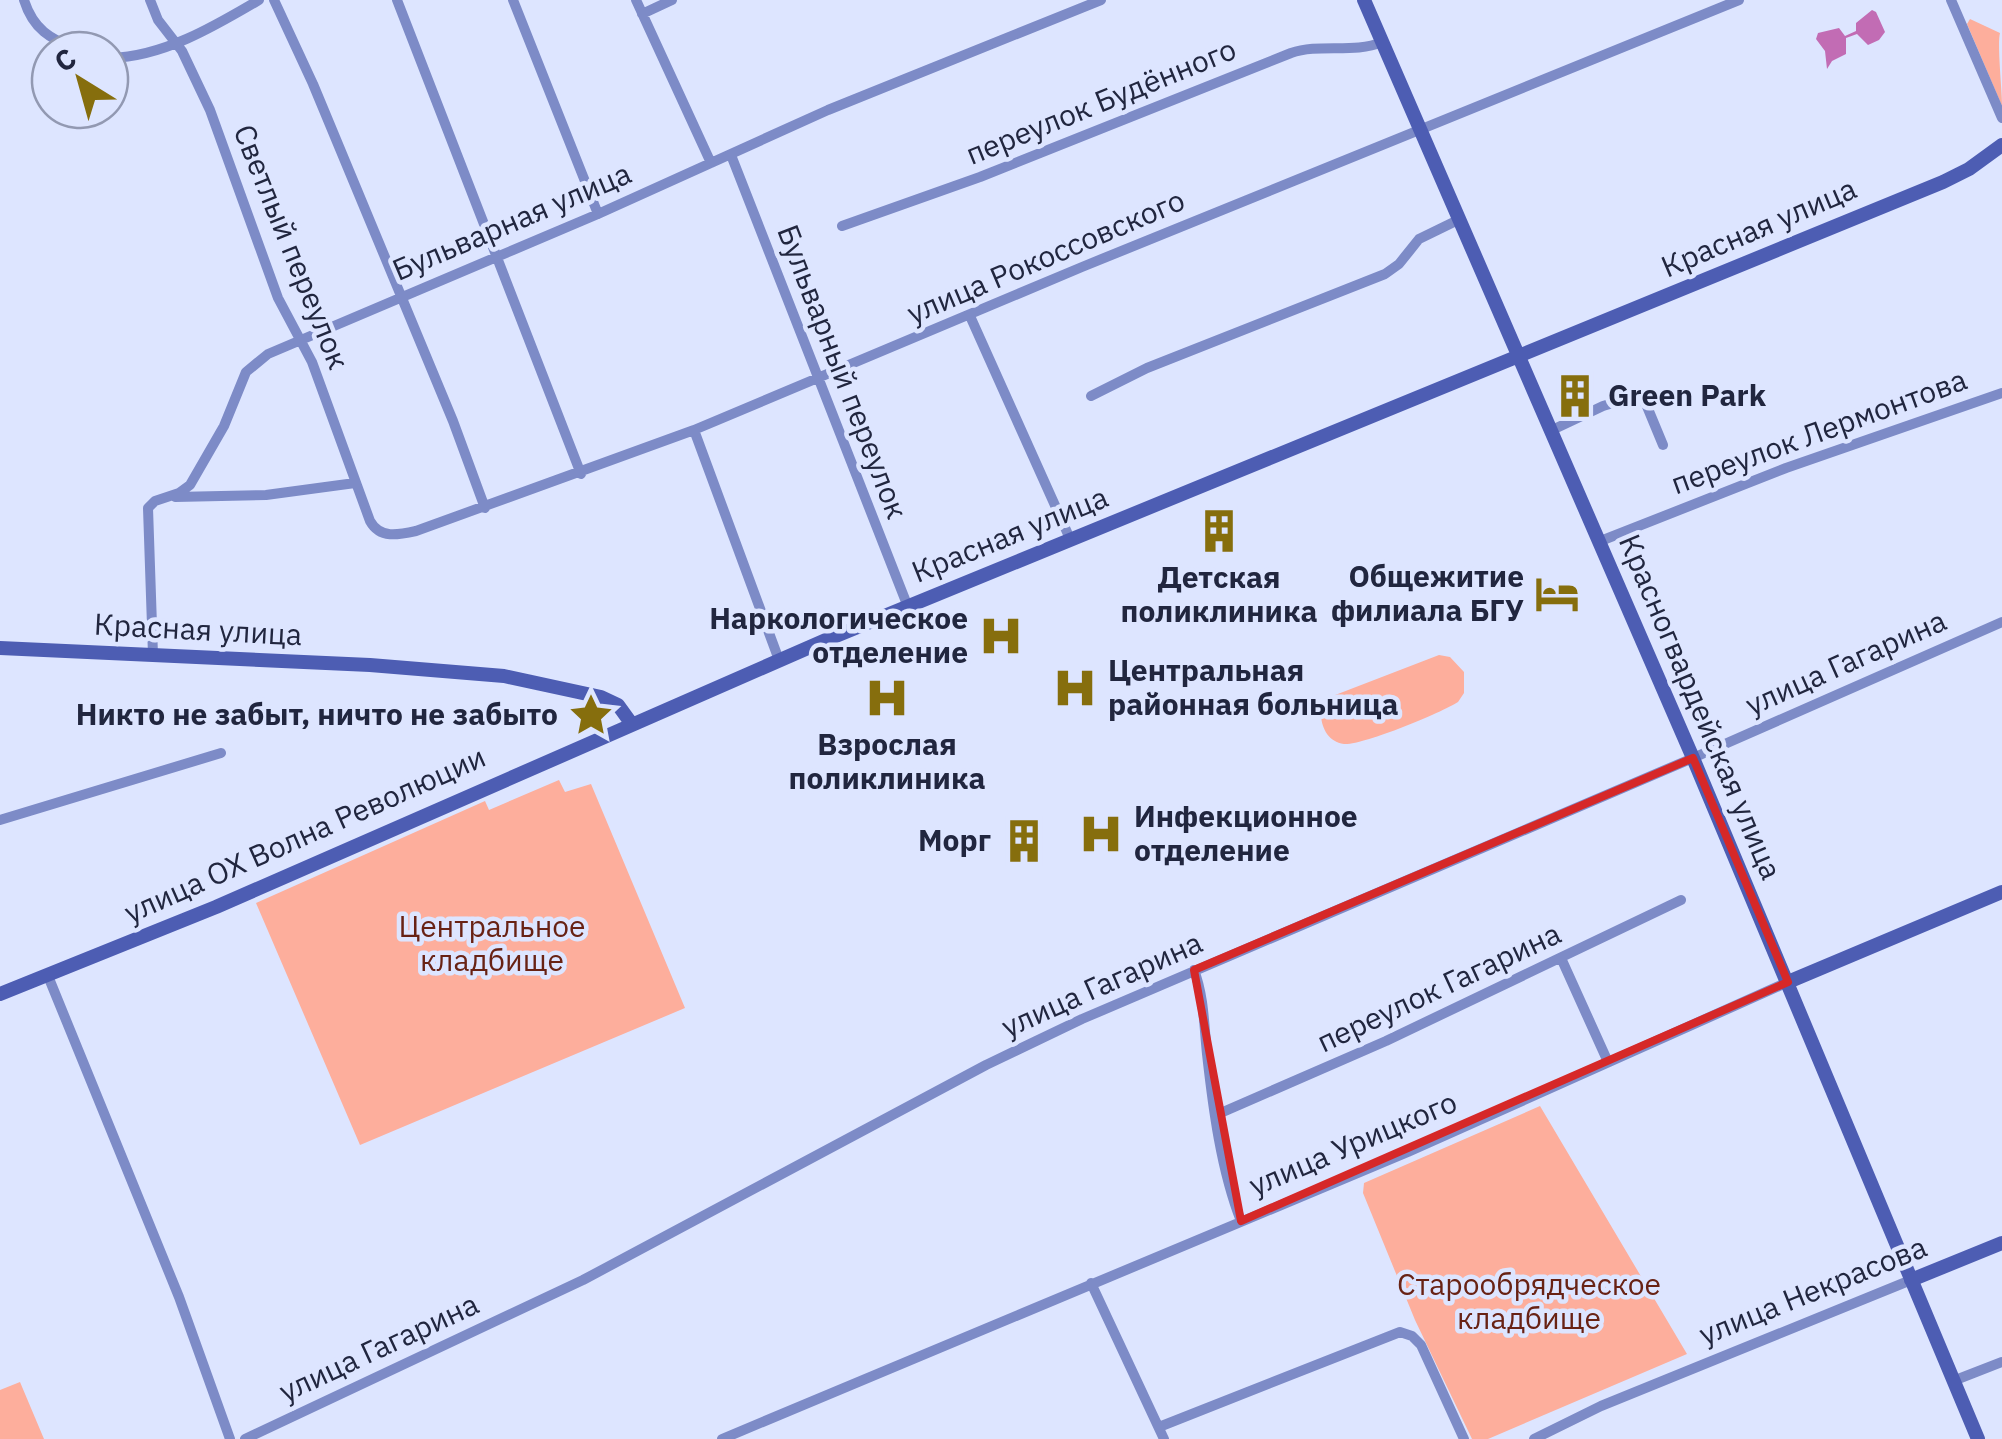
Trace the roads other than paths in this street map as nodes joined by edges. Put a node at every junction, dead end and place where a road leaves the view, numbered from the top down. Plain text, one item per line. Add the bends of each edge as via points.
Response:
1 (24, 0) edge
2 (150, 0) edge
3 (259, 0) edge
4 (274, 0) edge
5 (397, 0) edge
6 (513, 0) edge
7 (636, 0) edge
8 (672, 0) edge
9 (1101, 0) edge
10 (1364, 0) edge
11 (1739, 0) edge
12 (1952, 0) edge
13 (642, 14) junction
14 (40, 30) edge
15 (177, 42) junction
16 (1382, 42) junction
17 (130, 56) edge
18 (2002, 118) edge
19 (1420, 131) junction
20 (2002, 145) edge
21 (730, 154) junction
22 (711, 163) junction
23 (598, 214) junction
24 (1458, 220) junction
25 (842, 226) dead end
26 (498, 257) junction
27 (401, 298) junction
28 (970, 316) junction
29 (301, 338) junction
30 (1518, 358) junction
31 (817, 380) junction
32 (2002, 394) edge
33 (1091, 396) dead end
34 (694, 430) junction
35 (1550, 431) junction
36 (1663, 444) dead end
37 (582, 474) junction
38 (355, 482) junction
39 (169, 497) junction
40 (485, 508) junction
41 (370, 522) joint
42 (1071, 541) junction
43 (1598, 542) junction
44 (908, 607) junction
45 (2002, 622) edge
46 (0, 648) edge
47 (153, 655) junction
48 (778, 660) junction
49 (601, 697) junction
50 (667, 708) junction
51 (631, 723) junction
52 (221, 753) dead end
53 (1693, 758) junction
54 (0, 820) edge
55 (2002, 892) edge
56 (1680, 900) dead end
57 (1561, 958) junction
58 (1194, 970) junction
59 (48, 976) junction
60 (1788, 982) junction
61 (0, 994) edge
62 (1608, 1062) junction
63 (1216, 1114) junction
64 (1241, 1221) junction
65 (2002, 1243) edge
66 (1911, 1280) junction
67 (1091, 1283) junction
68 (2002, 1362) edge
69 (1954, 1381) junction
70 (1159, 1427) junction
71 (230, 1439) edge
72 (245, 1439) edge
73 (722, 1439) edge
74 (1164, 1439) edge
75 (1464, 1439) edge
76 (1534, 1439) edge
77 (1978, 1439) edge

1 - 14 street
2 - 15 street, Светлый переулок
3 - 15 street
4 - 27 street
5 - 26 street
6 - 23 street
7 - 13 street
8 - 13 street
9 - 21 street, Бульварная улица
10 - 16 main road, Красногвардейская улица
11 - 19 street, улица Рокоссовского
12 - 18 street
13 - 22 street
15 - 17 street
15 - 29 street, Светлый переулок via 210,110 278,298
16 - 19 main road, Красногвардейская улица
16 - 25 street, переулок Будённого via 1291,53
19 - 24 main road, Красногвардейская улица
19 - 28 street, улица Рокоссовского
20 - 30 main road, Красная улица via 1957,176
21 - 22 street, Бульварная улица
21 - 31 street, Бульварный переулок
22 - 23 street, Бульварная улица
23 - 26 street, Бульварная улица
24 - 30 main road, Красногвардейская улица
24 - 33 street via 1419,239 1394,270
26 - 27 street, Бульварная улица
26 - 37 street
27 - 29 street, Бульварная улица
27 - 40 street
28 - 31 street, улица Рокоссовского
28 - 42 street
29 - 38 street, Светлый переулок
29 - 39 street, Бульварная улица via 249,368 194,479
30 - 35 main road, Красногвардейская улица
30 - 42 main road, Красная улица
31 - 34 street, улица Рокоссовского
31 - 44 street, Бульварный переулок
32 - 43 street, переулок Лермонтова
34 - 37 street, улица Рокоссовского
34 - 48 street
35 - 36 street via 1636,396
35 - 43 main road, Красногвардейская улица
37 - 40 street, улица Рокоссовского
38 - 39 street via 266,495
38 - 41 street, Светлый переулок
39 - 47 street, Бульварная улица via 150,504 146,514
40 - 41 street, улица Рокоссовского via 397,534 379,532
42 - 44 main road, Красная улица
43 - 53 main road, Красногвардейская улица
44 - 48 main road, Красная улица
45 - 53 street, улица Гагарина
46 - 47 main road, Красная улица
47 - 49 main road, Красная улица via 484,674
48 - 50 main road, Красная улица
49 - 50 main road
49 - 51 main road, Красная улица via 618,705
50 - 51 main road, Красная улица
51 - 59 main road, улица ОХ Волна Революции
52 - 54 street
53 - 58 street, улица Гагарина
53 - 60 main road, Красногвардейская улица
55 - 60 main road, улица Урицкого
56 - 57 street, переулок Гагарина
57 - 62 street
57 - 63 street, переулок Гагарина
58 - 63 street
58 - 72 street, улица Гагарина via 1014,1051 566,1289
59 - 61 main road, улица ОХ Волна Революции
59 - 71 street via 180,1297
60 - 62 street, улица Урицкого
60 - 66 main road, Красногвардейская улица
62 - 64 street, улица Урицкого
63 - 64 street
64 - 67 street, улица Урицкого
65 - 66 main road, улица Некрасова
66 - 69 main road, Красногвардейская улица
66 - 76 street, улица Некрасова
67 - 70 street
67 - 73 street, улица Урицкого
68 - 69 street
69 - 77 main road, Красногвардейская улица
70 - 74 street
70 - 75 street via 1400,1332 1421,1345

